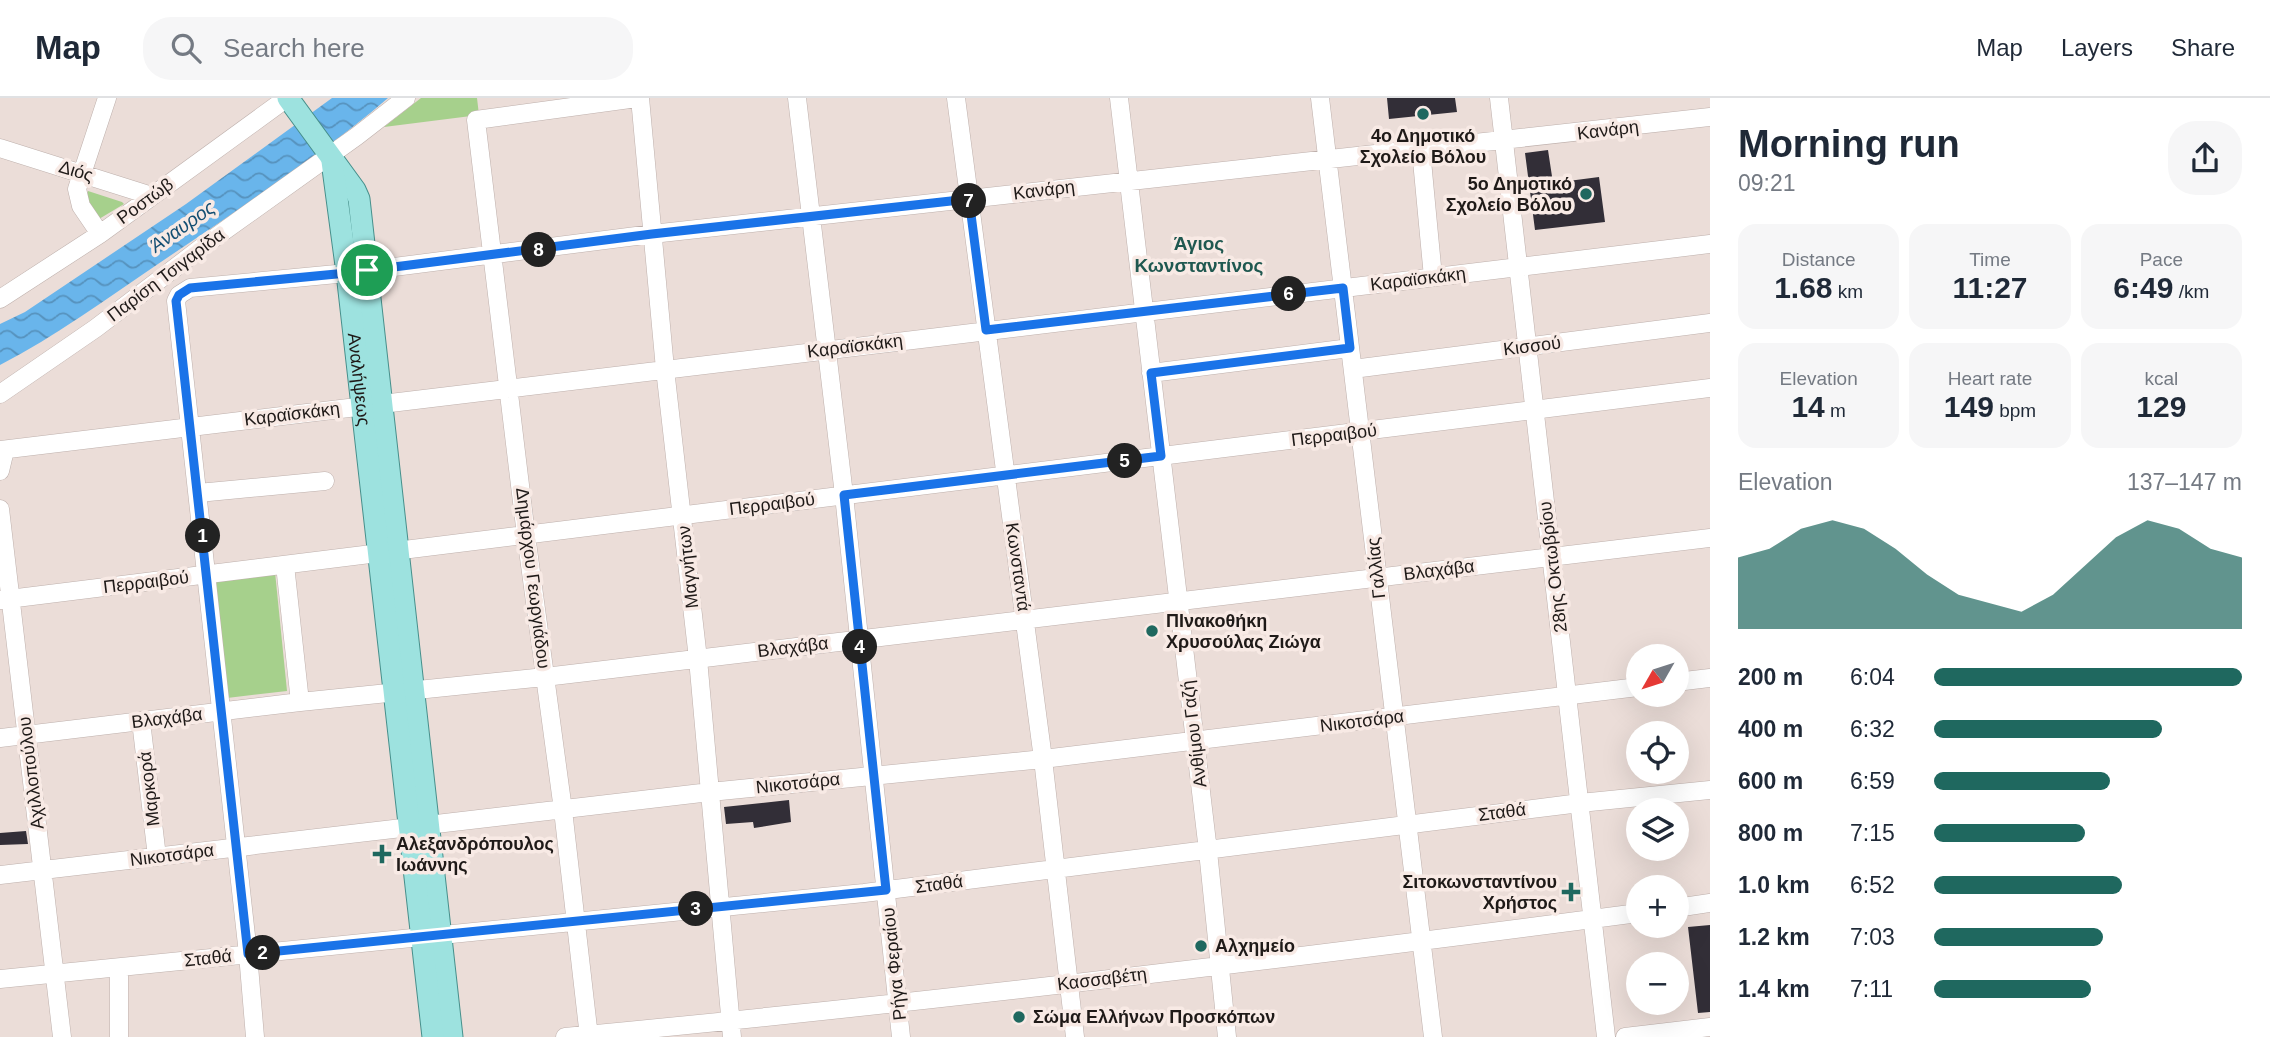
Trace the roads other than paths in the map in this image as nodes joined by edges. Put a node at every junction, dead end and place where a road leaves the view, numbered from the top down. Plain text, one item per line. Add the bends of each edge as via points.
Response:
1 (107, 98) edge
2 (406, 98) edge
3 (638, 98) edge
4 (797, 98) edge
5 (956, 98) edge
6 (1119, 98) edge
7 (1320, 98) edge
8 (1499, 98) edge
9 (289, 100) edge
10 (1710, 117) edge
11 (1504, 142) junction
12 (0, 148) edge
13 (1421, 150) junction
14 (329, 154) junction
15 (1327, 160) junction
16 (81, 173) junction
17 (1129, 181) junction
18 (152, 196) junction
19 (969, 199) junction
20 (811, 217) junction
21 (100, 234) junction
22 (652, 234) junction
23 (1710, 243) edge
24 (493, 256) junction
25 (1518, 266) junction
26 (357, 272) junction
27 (1433, 277) junction
28 (1343, 288) junction
29 (0, 299) edge
30 (1144, 312) junction
31 (1710, 323) edge
32 (986, 330) junction
33 (1527, 346) junction
34 (1350, 348) junction
35 (826, 349) junction
36 (665, 369) junction
37 (1353, 369) junction
38 (1151, 373) junction
39 (508, 387) junction
40 (1710, 388) edge
41 (0, 394) edge
42 (371, 404) junction
43 (1535, 410) junction
44 (191, 426) junction
45 (1361, 431) junction
46 (2, 450) edge
47 (1161, 456) junction
48 (0, 471) edge
49 (1006, 475) junction
50 (325, 481) dead end
51 (198, 493) junction
52 (844, 495) junction
53 (0, 509) edge
54 (682, 516) junction
55 (526, 535) junction
56 (1710, 538) edge
57 (387, 552) junction
58 (1551, 556) junction
59 (285, 565) junction
60 (206, 575) junction
61 (1377, 578) junction
62 (5, 599) edge
63 (1179, 601) junction
64 (1025, 620) junction
65 (859, 639) junction
66 (698, 659) junction
67 (545, 677) junction
68 (1710, 678) edge
69 (1689, 680) edge
70 (1626, 689) edge
71 (403, 692) junction
72 (1567, 696) junction
73 (300, 702) junction
74 (222, 712) junction
75 (1393, 717) junction
76 (141, 721) junction
77 (26, 735) junction
78 (0, 738) edge
79 (1195, 741) junction
80 (1043, 758) junction
81 (874, 774) junction
82 (1710, 790) edge
83 (710, 792) junction
84 (1580, 803) junction
85 (563, 810) junction
86 (1407, 824) junction
87 (418, 827) junction
88 (237, 848) junction
89 (1208, 851) junction
90 (157, 857) junction
91 (42, 870) junction
92 (1056, 870) junction
93 (0, 875) edge
94 (886, 890) junction
95 (1710, 904) edge
96 (720, 906) junction
97 (1689, 906) edge
98 (1626, 915) edge
99 (1593, 919) junction
100 (576, 922) junction
101 (430, 937) junction
102 (1422, 942) junction
103 (248, 954) junction
104 (1221, 965) junction
105 (119, 968) junction
106 (54, 973) junction
107 (0, 979) edge
108 (1069, 983) junction
109 (898, 1002) junction
110 (1710, 1027) edge
111 (731, 1028) edge
112 (589, 1036) edge
113 (62, 1037) edge
114 (119, 1037) edge
115 (255, 1037) edge
116 (433, 1037) edge
117 (452, 1037) edge
118 (565, 1037) edge
119 (901, 1037) edge
120 (1075, 1037) edge
121 (1227, 1037) edge
122 (1433, 1037) edge
123 (1606, 1037) edge
124 (1625, 1037) edge

1 - 16 street
2 - 14 street, Παρίση Τσιγαρίδα
3 - 22 street, Μαγνήτων
3 - 24 street, Δημάρχου Γεωργιάδου via 476,120
4 - 20 street, Ρήγα Φεραίου
5 - 19 street, Κωνσταντά
6 - 17 street, Ανθίμου Γαζή
7 - 15 street, Γαλλίας
8 - 11 street, 28ης Οκτωβρίου
9 - 14 main road
9 - 18 street, Ροστώβ
10 - 11 street, Κανάρη
11 - 13 street, Κανάρη
11 - 25 street, 28ης Οκτωβρίου
12 - 16 street, Διός
13 - 15 street, Κανάρη
13 - 27 street
14 - 26 main road, Αναλήψεως
14 - 41 street, Παρίση Τσιγαρίδα
15 - 17 street, Κανάρη
15 - 28 street, Γαλλίας
16 - 18 street, Διός
16 - 21 street via 79,200
17 - 19 street, Κανάρη
17 - 30 street, Ανθίμου Γαζή
18 - 21 street, Ροστώβ
19 - 20 street, Κανάρη
19 - 32 street, Κωνσταντά
20 - 22 street, Κανάρη
20 - 35 street, Ρήγα Φεραίου
21 - 29 street, Ροστώβ
22 - 24 street, Κανάρη
22 - 36 street, Μαγνήτων
23 - 25 street, Καραϊσκάκη
24 - 26 street, Κανάρη
24 - 39 street, Δημάρχου Γεωργιάδου
25 - 27 street, Καραϊσκάκη
25 - 33 street, 28ης Οκτωβρίου
26 - 42 main road, Αναλήψεως
26 - 44 street, Κανάρη via 190,288 179,295 176,301
27 - 28 street, Καραϊσκάκη
28 - 30 street, Καραϊσκάκη
28 - 34 street, Γαλλίας
30 - 32 street, Καραϊσκάκη
30 - 38 street, Ανθίμου Γαζή
31 - 33 street, Κισσού
32 - 35 street, Καραϊσκάκη
32 - 49 street, Κωνσταντά
33 - 37 street, Κισσού
33 - 43 street, 28ης Οκτωβρίου
34 - 37 street, Γαλλίας
34 - 38 street
35 - 36 street, Καραϊσκάκη
35 - 52 street, Ρήγα Φεραίου
36 - 39 street, Καραϊσκάκη
36 - 54 street, Μαγνήτων
37 - 45 street, Γαλλίας
38 - 47 street, Ανθίμου Γαζή
39 - 42 street, Καραϊσκάκη
39 - 55 street, Δημάρχου Γεωργιάδου
40 - 43 street, Περραιβού
42 - 44 street, Καραϊσκάκη
42 - 57 main road, Αναλήψεως
43 - 45 street, Περραιβού
43 - 58 street, 28ης Οκτωβρίου
44 - 46 street, Καραϊσκάκη
44 - 51 street
45 - 47 street, Περραιβού
45 - 61 street, Γαλλίας
46 - 48 street
47 - 49 street, Περραιβού
47 - 63 street, Ανθίμου Γαζή
49 - 52 street, Περραιβού
49 - 64 street, Κωνσταντά
50 - 51 street
51 - 60 street
52 - 54 street, Περραιβού
52 - 65 street, Ρήγα Φεραίου
53 - 62 street, Αχιλλοπούλου
54 - 55 street, Περραιβού
54 - 66 street, Μαγνήτων
55 - 57 street, Περραιβού
55 - 67 street, Δημάρχου Γεωργιάδου
56 - 58 street, Βλαχάβα
57 - 59 street, Περραιβού
57 - 71 main road, Αναλήψεως
58 - 61 street, Βλαχάβα
58 - 72 street, 28ης Οκτωβρίου
59 - 60 street, Περραιβού
59 - 73 street
60 - 62 street, Περραιβού
60 - 74 street
61 - 63 street, Βλαχάβα
61 - 75 street, Γαλλίας
62 - 77 street, Αχιλλοπούλου
63 - 64 street, Βλαχάβα
63 - 79 street, Ανθίμου Γαζή
64 - 65 street, Βλαχάβα
64 - 80 street, Κωνσταντά
65 - 66 street, Βλαχάβα
65 - 81 street, Ρήγα Φεραίου
66 - 67 street, Βλαχάβα
66 - 83 street, Μαγνήτων
67 - 71 street, Βλαχάβα
67 - 85 street, Δημάρχου Γεωργιάδου
68 - 69 street
70 - 72 street, Νικοτσάρα
71 - 73 street, Βλαχάβα
71 - 87 main road, Αναλήψεως
72 - 75 street, Νικοτσάρα
72 - 84 street, 28ης Οκτωβρίου
73 - 74 street, Βλαχάβα
74 - 76 street, Βλαχάβα
74 - 88 street
75 - 79 street, Νικοτσάρα
75 - 86 street, Γαλλίας
76 - 77 street, Βλαχάβα
76 - 90 street, Μαρκορά
77 - 78 street, Βλαχάβα
77 - 91 street, Αχιλλοπούλου
79 - 80 street, Νικοτσάρα
79 - 89 street, Ανθίμου Γαζή
80 - 81 street, Νικοτσάρα
80 - 92 street, Κωνσταντά
81 - 83 street, Νικοτσάρα
81 - 94 street, Ρήγα Φεραίου
82 - 84 street, Σταθά
83 - 85 street, Νικοτσάρα
83 - 96 street, Μαγνήτων
84 - 86 street, Σταθά
84 - 99 street, 28ης Οκτωβρίου
85 - 87 street, Νικοτσάρα
85 - 100 street, Δημάρχου Γεωργιάδου
86 - 89 street, Σταθά
86 - 102 street, Γαλλίας
87 - 88 street, Νικοτσάρα
87 - 101 main road, Αναλήψεως
88 - 90 street, Νικοτσάρα
88 - 103 street
89 - 92 street, Σταθά
89 - 104 street, Ανθίμου Γαζή
90 - 91 street, Νικοτσάρα
91 - 93 street, Νικοτσάρα
91 - 106 street, Αχιλλοπούλου
92 - 94 street, Σταθά
92 - 108 street, Κωνσταντά
94 - 96 street, Σταθά
94 - 109 street, Ρήγα Φεραίου
95 - 97 street
96 - 100 street, Σταθά
96 - 111 street, Μαγνήτων
98 - 99 street, Κασσαβέτη
99 - 102 street, Κασσαβέτη
99 - 123 street, 28ης Οκτωβρίου
100 - 101 street, Σταθά
100 - 112 street, Δημάρχου Γεωργιάδου
101 - 103 street, Σταθά
101 - 116 main road, Αναλήψεως
101 - 117 main road, Αναλήψεως
102 - 104 street, Κασσαβέτη
102 - 122 street, Γαλλίας
103 - 105 street, Σταθά
103 - 115 street
104 - 108 street, Κασσαβέτη
104 - 121 street, Ανθίμου Γαζή
105 - 106 street, Σταθά
105 - 114 street
106 - 107 street, Σταθά
106 - 113 street, Αχιλλοπούλου
108 - 109 street, Κασσαβέτη
108 - 120 street, Κωνσταντά
109 - 111 street, Κασσαβέτη
109 - 119 street, Ρήγα Φεραίου
110 - 124 street
111 - 112 street, Κασσαβέτη
112 - 118 street, Κασσαβέτη

